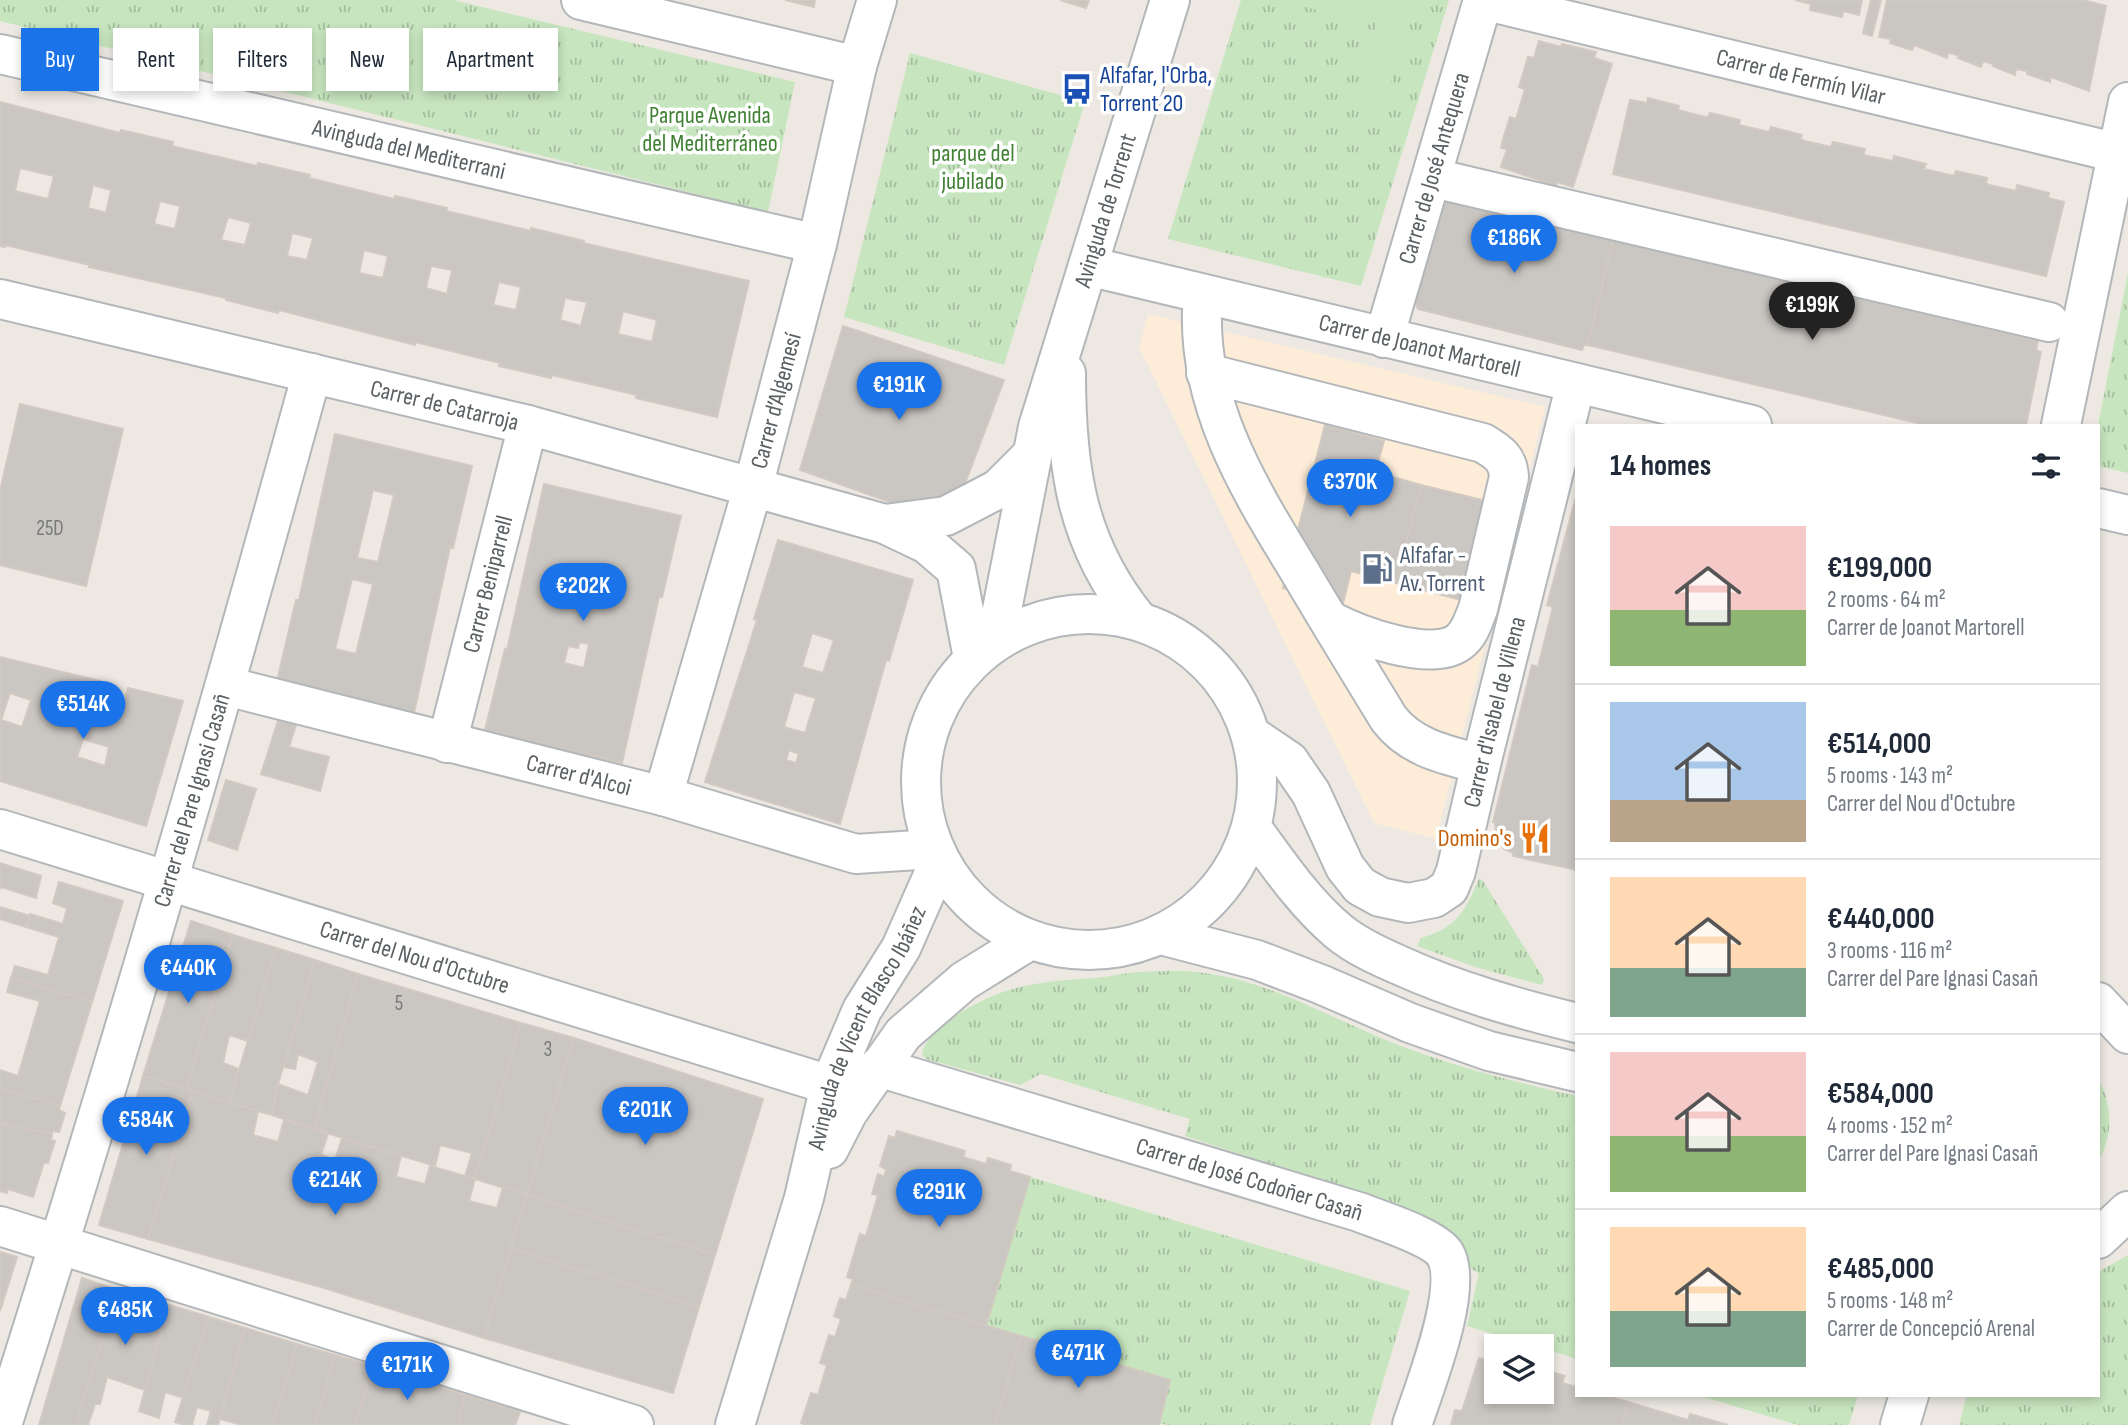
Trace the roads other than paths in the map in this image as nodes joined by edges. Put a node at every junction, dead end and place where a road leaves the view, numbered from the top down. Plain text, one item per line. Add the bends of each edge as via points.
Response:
1 (580, 0) edge
2 (877, 0) edge
3 (1170, 0) edge
4 (1483, 0) edge
5 (0, 54) edge
6 (857, 66) junction
7 (2128, 102) edge
8 (2118, 153) junction
9 (1446, 181) dead end
10 (817, 244) junction
11 (1088, 266) junction
12 (1203, 295) junction
13 (0, 299) edge
14 (2049, 322) dead end
15 (1384, 338) junction
16 (1065, 340) junction
17 (312, 373) junction
18 (1206, 373) junction
19 (1576, 383) junction
20 (1748, 424) edge
21 (2061, 424) edge
22 (528, 425) junction
23 (1031, 456) junction
24 (753, 487) junction
25 (2100, 508) edge
26 (2128, 514) edge
27 (885, 524) junction
28 (1138, 620) junction
29 (1329, 620) junction
30 (985, 649) junction
31 (226, 686) junction
32 (1252, 736) junction
33 (447, 743) junction
34 (1481, 764) junction
35 (663, 796) junction
36 (1252, 828) junction
37 (0, 829) edge
38 (936, 855) junction
39 (166, 881) junction
40 (1161, 935) junction
41 (1030, 940) junction
42 (2100, 1004) edge
43 (1575, 1022) edge
44 (2128, 1034) edge
45 (878, 1066) junction
46 (1575, 1072) edge
47 (830, 1085) junction
48 (804, 1198) junction
49 (2128, 1211) edge
50 (0, 1226) edge
51 (2100, 1236) edge
52 (59, 1244) junction
53 (1908, 1397) edge
54 (2, 1425) edge
55 (634, 1425) edge
56 (735, 1425) edge
57 (1412, 1425) edge
58 (1899, 1425) edge

1 - 6 street
2 - 6 street, Carrer d’Algemesí
3 - 11 street, Avinguda de Torrent
4 - 8 street, Carrer de Fermín Vilar
4 - 15 street, Carrer de José Antequera
5 - 10 street, Avinguda del Mediterrani
6 - 10 street, Carrer d’Algemesí
7 - 8 street
8 - 21 street
9 - 14 street
10 - 24 street, Carrer d’Algemesí
11 - 12 street, Carrer de Joanot Martorell
11 - 16 street, Avinguda de Torrent
12 - 15 street, Carrer de Joanot Martorell
12 - 18 street via 1201,336
13 - 17 street, Carrer de Catarroja
15 - 19 street, Carrer de Joanot Martorell
16 - 23 street, Avinguda de Torrent
16 - 28 street via 1066,423 1079,508 1116,594
17 - 22 street, Carrer de Catarroja
17 - 31 street, Carrer del Pare Ignasi Casañ
18 - 29 street via 1228,442 1252,493
18 - 29 street via 1482,443 1504,458 1509,477 1478,609 1459,642 1441,650 1418,649 1348,630
19 - 20 street, Carrer de Joanot Martorell
19 - 34 street, Carrer d'Isabel de Villena
22 - 24 street, Carrer de Catarroja
22 - 33 street, Carrer Beniparrell
23 - 27 street, Carrer de Catarroja via 998,489 946,516
23 - 30 street, Avinguda de Torrent
24 - 27 street, Carrer de Catarroja
24 - 35 street, Carrer d’Algemesí
25 - 26 street
27 - 30 street, Carrer de Catarroja via 927,544 956,569
28 - 30 street via 1090,612 1041,619
28 - 32 street via 1189,645 1228,686
29 - 34 street via 1400,734 1416,744
30 - 38 street via 941,698 923,747 920,798
31 - 33 street, Carrer d'Alcoi
31 - 39 street, Carrer del Pare Ignasi Casañ
32 - 34 street, Carrer d'Isabel de Villena via 1289,761 1311,793 1345,867 1360,886 1380,897 1408,903 1434,898 1449,888
32 - 36 street via 1259,782
33 - 35 street, Carrer d'Alcoi
35 - 38 street, Carrer d'Alcoi via 856,854
36 - 40 street via 1232,872 1201,908
36 - 43 street via 1316,910 1375,954 1436,982
37 - 39 street, Carrer del Nou d'Octubre
38 - 41 street via 963,895 994,921
38 - 47 street, Avinguda de Vicent Blasco Ibáñez via 901,948 862,1010
39 - 47 street, Carrer del Nou d'Octubre
39 - 52 street, Carrer del Pare Ignasi Casañ
40 - 41 street via 1119,948 1074,949
40 - 46 street via 1257,960 1489,1051
41 - 45 street, Avinguda de Vicent Blasco Ibáñez via 964,981 902,1034
42 - 44 street
45 - 48 street, Avinguda de Vicent Blasco Ibáñez via 848,1112
45 - 57 street, Carrer de José Codoñer Casañ via 1359,1212 1413,1232 1437,1248 1444,1253 1452,1276 1450,1298
47 - 48 street, Avinguda de Vicent Blasco Ibáñez
48 - 56 street, Avinguda de Vicent Blasco Ibáñez
49 - 51 street
50 - 52 street
52 - 54 street, Carrer del Pare Ignasi Casañ
52 - 55 street
53 - 58 street

